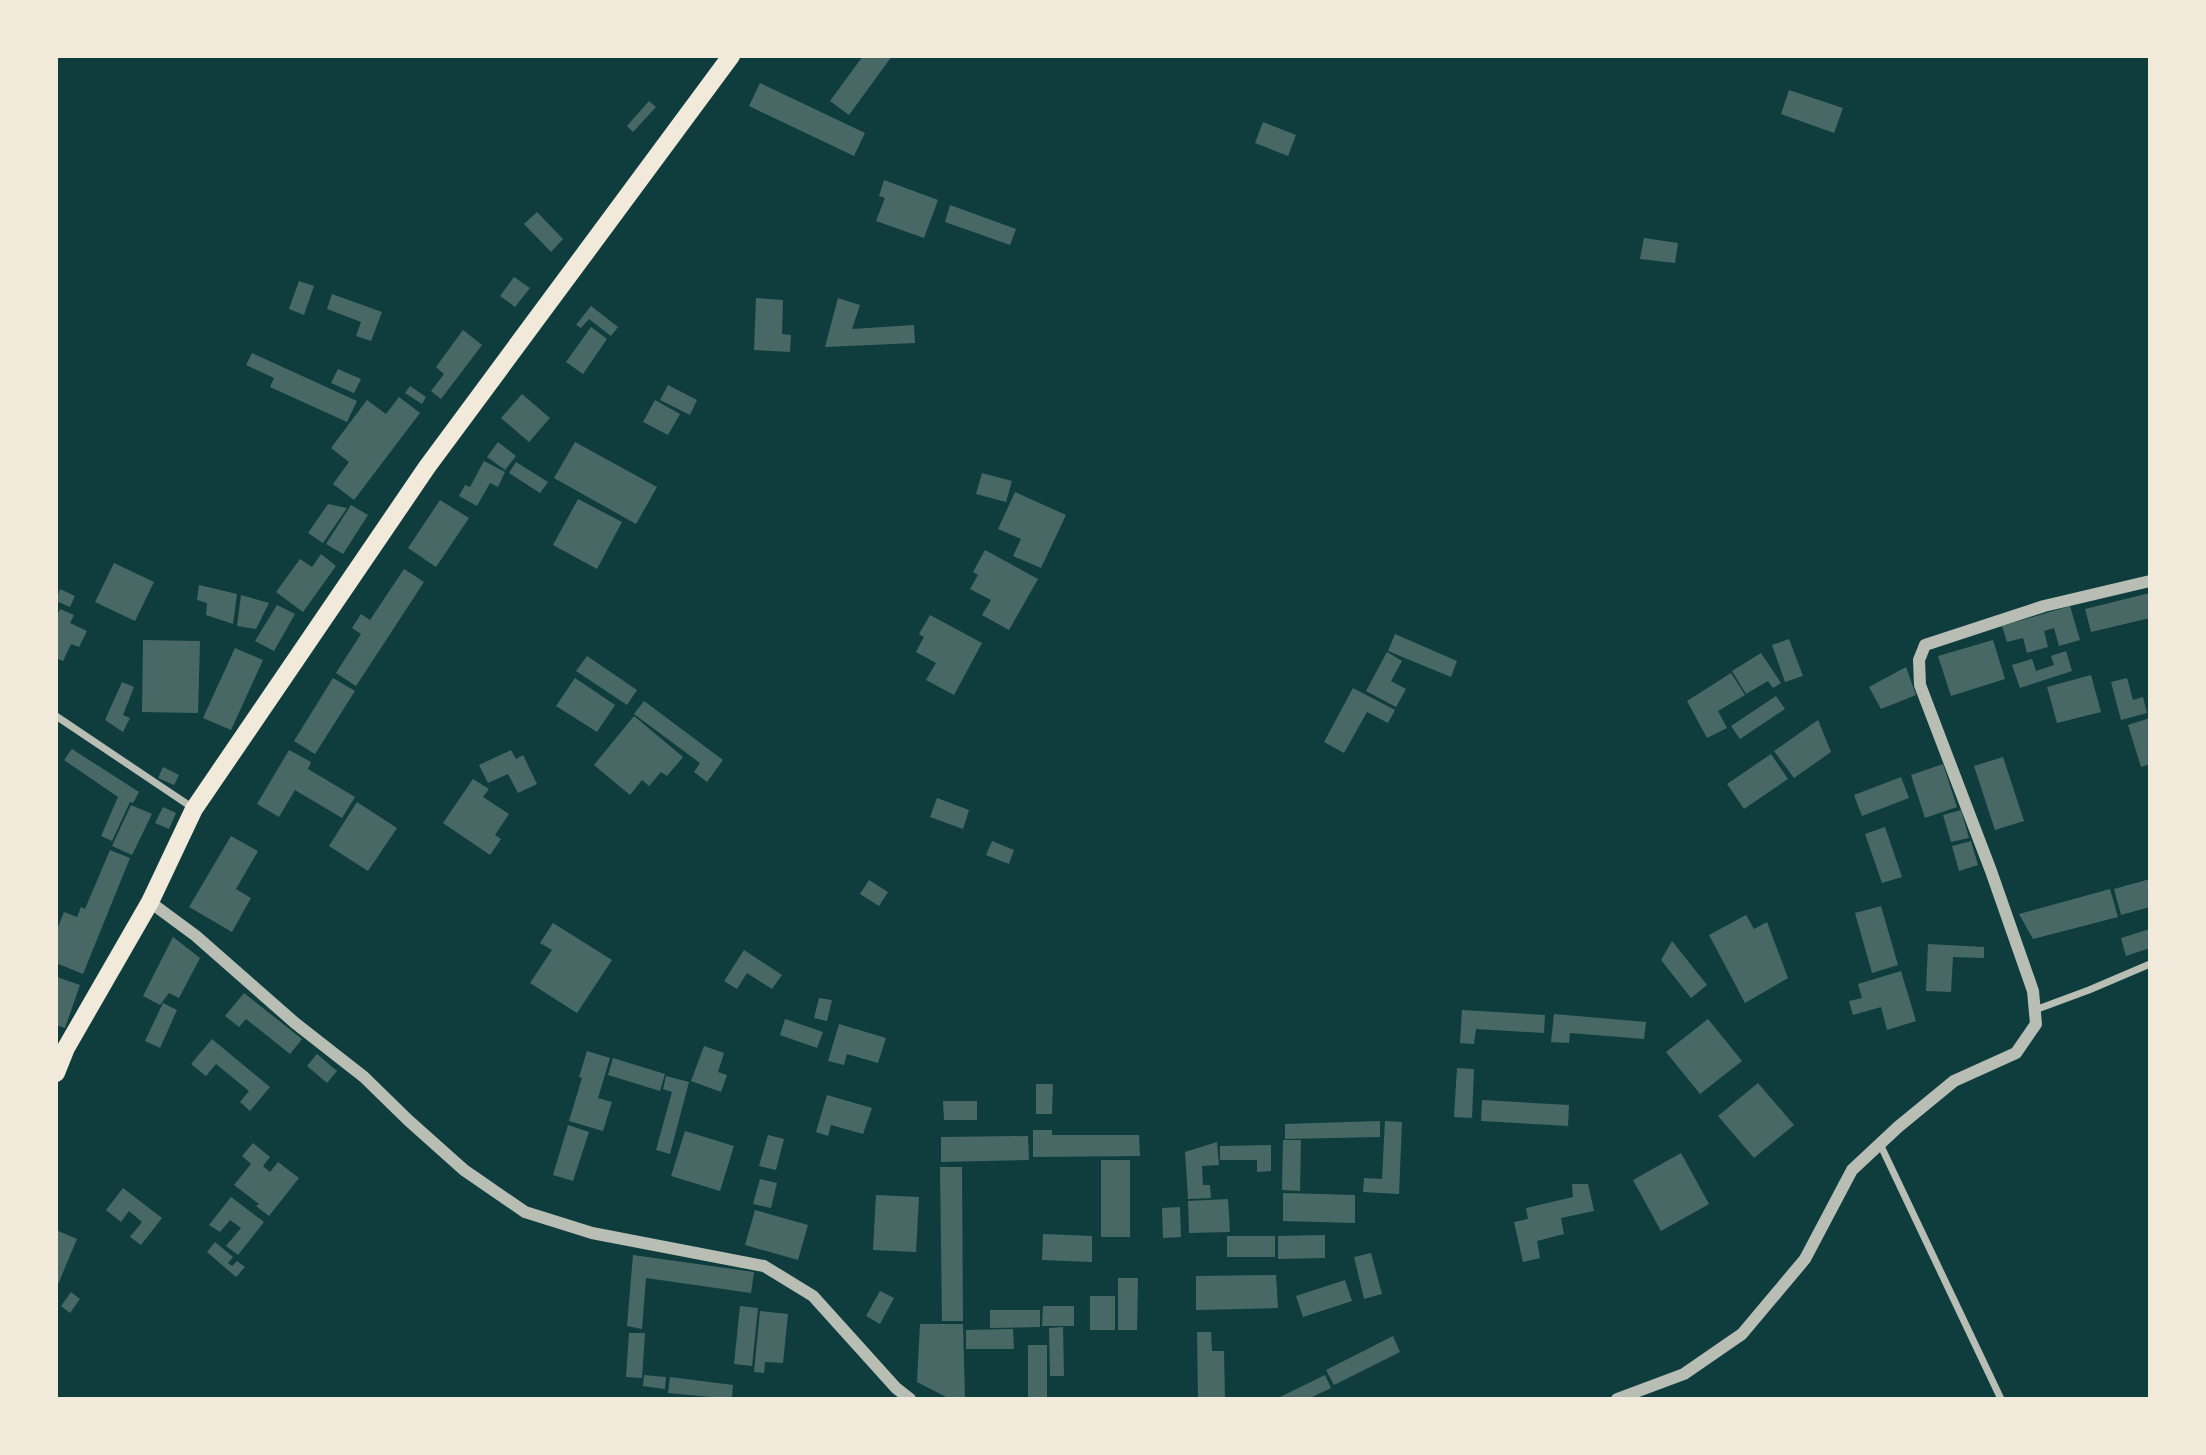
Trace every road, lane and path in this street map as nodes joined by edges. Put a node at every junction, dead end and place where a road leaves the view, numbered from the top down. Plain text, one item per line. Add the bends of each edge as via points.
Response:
1 (731, 56) edge
2 (2150, 581) edge
3 (56, 716) edge
4 (194, 808) junction
5 (150, 902) junction
6 (2150, 964) edge
7 (2035, 1010) junction
8 (56, 1073) edge
9 (1880, 1144) junction
10 (910, 1399) edge
11 (1617, 1399) edge
12 (2001, 1399) edge

1 - 4 highway via 427,467
2 - 7 street via 2044,606 1950,636 1925,645 1919,660 1920,685 1995,883 2033,991
3 - 4 street
4 - 5 highway
5 - 8 highway
5 - 10 street via 364,1077 464,1170 525,1212 593,1233 764,1266 813,1296
6 - 7 street
7 - 9 street via 2036,1024 2016,1053 1954,1081
9 - 11 street via 1852,1170 1805,1259 1742,1334 1684,1374
9 - 12 street

